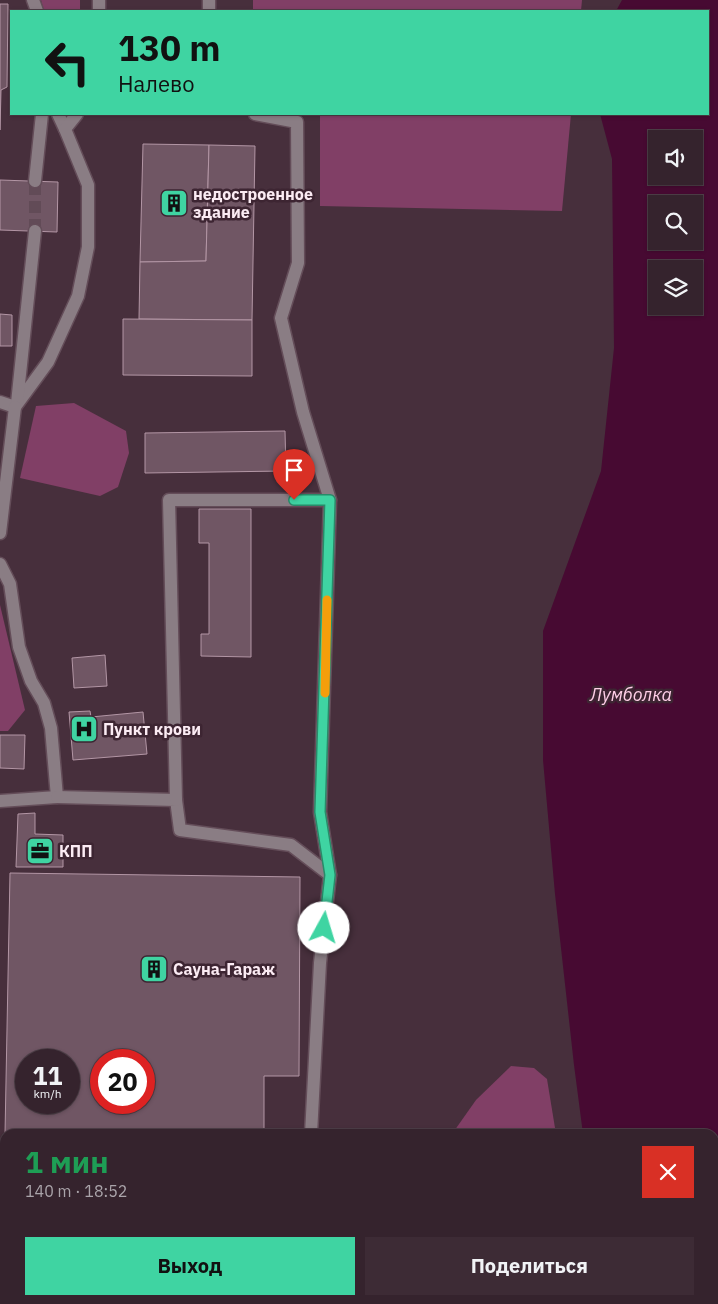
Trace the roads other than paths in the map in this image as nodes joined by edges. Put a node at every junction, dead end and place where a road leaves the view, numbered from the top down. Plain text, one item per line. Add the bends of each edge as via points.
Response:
1 (42, 115) edge
2 (58, 115) edge
3 (76, 115) edge
4 (260, 115) edge
5 (65, 129) junction
6 (35, 181) tunnel mouth
7 (35, 231) tunnel mouth
8 (0, 402) edge
9 (16, 405) junction
10 (330, 500) junction
11 (0, 533) edge
12 (0, 564) edge
13 (57, 797) junction
14 (176, 800) junction
15 (0, 801) edge
16 (330, 875) junction
17 (311, 1129) edge

1 - 6 lane
2 - 5 lane
3 - 5 lane
4 - 10 lane via 297,122 298,263 281,318 303,412
5 - 9 lane via 88,185 88,246 78,296 48,362
7 - 9 lane
8 - 9 lane
9 - 11 lane
10 - 14 lane via 169,500
10 - 16 lane via 320,812
12 - 13 lane via 10,584 19,646 31,681 44,703 51,728
13 - 14 lane
13 - 15 lane
14 - 16 lane via 180,830 291,845
16 - 17 lane via 320,963

